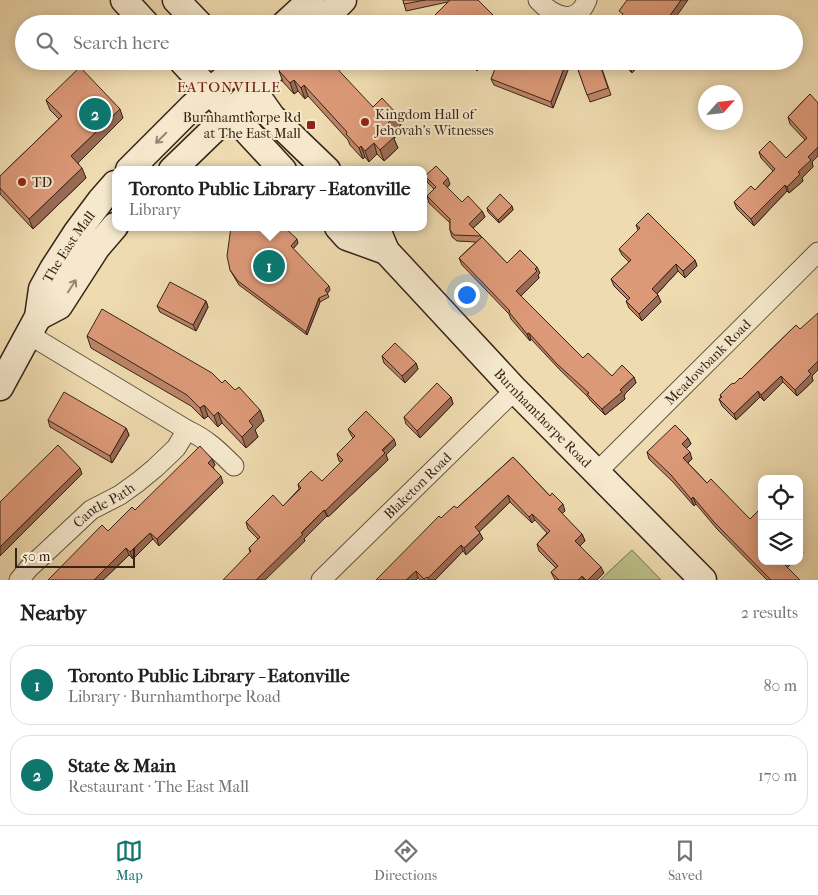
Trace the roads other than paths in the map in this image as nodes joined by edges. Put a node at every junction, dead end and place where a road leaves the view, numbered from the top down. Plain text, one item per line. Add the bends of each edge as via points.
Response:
1 (124, 0) edge
2 (176, 0) edge
3 (310, 0) edge
4 (343, 0) edge
5 (538, 0) edge
6 (587, 0) edge
7 (138, 15) edge
8 (190, 15) edge
9 (294, 15) edge
10 (328, 15) edge
11 (560, 15) edge
12 (570, 15) edge
13 (190, 70) edge
14 (232, 70) edge
15 (242, 70) edge
16 (272, 70) edge
17 (253, 89) junction
18 (210, 91) junction
19 (230, 114) junction
20 (133, 166) edge
21 (176, 166) edge
22 (278, 166) edge
23 (323, 166) edge
24 (112, 187) edge
25 (112, 230) edge
26 (342, 231) edge
27 (378, 231) edge
28 (386, 251) junction
29 (818, 252) edge
30 (33, 325) junction
31 (0, 387) edge
32 (514, 390) junction
33 (187, 430) junction
34 (234, 466) dead end
35 (597, 472) junction
36 (19, 580) edge
37 (321, 580) edge
38 (703, 580) edge

1 - 7 main road
2 - 8 main road
3 - 9 main road
4 - 10 main road
5 - 11 street via 554,14
6 - 12 street via 579,12
13 - 18 main road
14 - 18 main road
15 - 17 main road
16 - 17 main road
17 - 19 main road
17 - 23 main road via 272,117
18 - 19 main road
18 -> 20 main road
19 - 21 main road
19 - 22 main road
24 - 30 main road, The East Mall via 53,269 42,289
30 -> 25 main road, The East Mall via 59,306
26 - 28 main road, Burnhamthorpe Road via 347,237
27 - 28 main road, Burnhamthorpe Road
28 - 32 main road, Burnhamthorpe Road
29 - 35 street, Meadowbank Road
30 - 31 main road, The East Mall
30 - 33 street
32 - 35 main road, Burnhamthorpe Road
32 - 37 street, Blaketon Road
33 - 34 street via 202,436
33 - 36 street, Cantle Path via 176,448 155,468 120,495 90,510
35 - 38 main road, Burnhamthorpe Road

